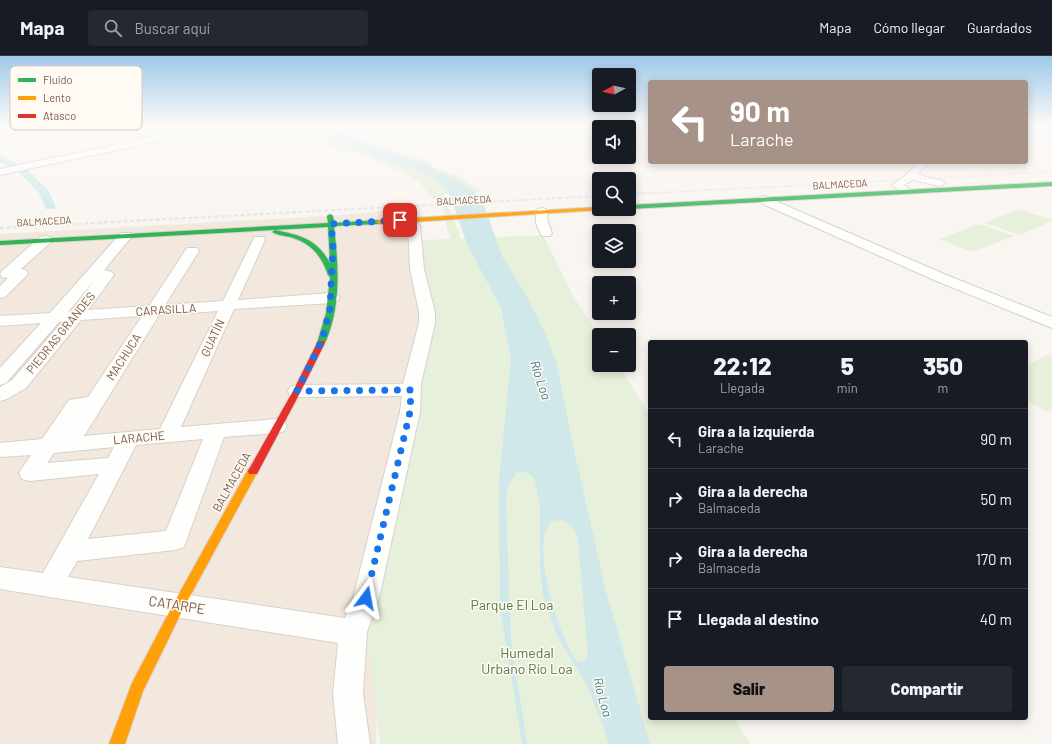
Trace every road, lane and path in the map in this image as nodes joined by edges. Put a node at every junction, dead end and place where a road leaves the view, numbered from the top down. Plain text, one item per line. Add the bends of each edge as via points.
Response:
1 (74, 157) edge
2 (921, 164) edge
3 (0, 172) edge
4 (911, 174) junction
5 (1052, 179) edge
6 (939, 183) junction
7 (1052, 184) edge
8 (901, 188) junction
9 (764, 199) junction
10 (636, 201) edge
11 (592, 204) edge
12 (636, 207) edge
13 (592, 209) edge
14 (503, 211) junction
15 (542, 212) junction
16 (424, 219) junction
17 (330, 220) junction
18 (236, 229) junction
19 (0, 234) edge
20 (546, 234) dead end
21 (126, 236) junction
22 (45, 240) junction
23 (259, 240) dead end
24 (0, 242) edge
25 (192, 251) dead end
26 (95, 272) junction
27 (10, 274) edge
28 (331, 275) junction
29 (0, 294) edge
30 (332, 298) junction
31 (229, 305) junction
32 (154, 310) junction
33 (76, 316) junction
34 (53, 318) junction
35 (0, 322) edge
36 (1052, 323) edge
37 (3, 373) edge
38 (411, 390) junction
39 (297, 391) junction
40 (0, 395) edge
41 (95, 403) junction
42 (277, 426) junction
43 (216, 431) junction
44 (167, 435) junction
45 (129, 439) junction
46 (68, 444) junction
47 (48, 446) junction
48 (0, 450) edge
49 (115, 465) junction
50 (69, 551) junction
51 (0, 578) edge
52 (50, 586) junction
53 (179, 605) junction
54 (353, 632) junction
55 (118, 744) edge
56 (354, 744) edge

1 - 3 street
2 - 4 street
4 - 6 street via 920,179
4 - 8 street
5 - 6 main road, BALMACEDA
6 - 8 main road, BALMACEDA
7 - 8 main road, BALMACEDA
8 - 9 main road, BALMACEDA
8 - 10 main road, BALMACEDA
9 - 12 main road, BALMACEDA
9 - 36 street via 939,277
11 - 14 main road, BALMACEDA
13 - 15 main road, BALMACEDA
14 - 15 main road, BALMACEDA
14 - 16 main road, BALMACEDA
15 - 20 street via 541,219
16 - 17 main road, BALMACEDA
16 - 38 street via 417,269 427,312 427,323
17 - 18 main road, BALMACEDA
17 - 19 main road, BALMACEDA
17 - 28 main road, BALMACEDA via 333,245
18 - 21 main road, BALMACEDA
18 - 28 main road via 276,232 314,245 324,254
21 - 22 main road, BALMACEDA
21 - 26 street, PIEDRAS GRANDES
22 - 24 main road, BALMACEDA
22 - 27 street
23 - 31 street, GUATÍN
25 - 32 street, MACHUCA
26 - 33 street, PIEDRAS GRANDES via 108,275
26 - 34 street, PIEDRAS GRANDES
27 - 29 street
28 - 30 main road, BALMACEDA
30 - 31 street, CARASILLA
30 - 39 main road, BALMACEDA via 322,340
31 - 32 street, CARASILLA
31 - 44 street, GUATÍN
32 - 33 street, CARASILLA
32 - 41 street, MACHUCA
33 - 34 street, CARASILLA
33 - 40 street, PIEDRAS GRANDES via 19,384
34 - 35 street, CARASILLA
34 - 37 street, PIEDRAS GRANDES
38 - 39 street
38 - 54 street via 410,412 366,598
39 - 42 main road, BALMACEDA
41 - 46 street, MACHUCA
41 - 47 street via 76,404
42 - 43 street, LARACHE
42 - 53 main road, BALMACEDA
43 - 44 street, LARACHE
43 - 50 street via 175,540
44 - 45 street, LARACHE
45 - 46 street, LARACHE
45 - 49 street
46 - 47 street, LARACHE
47 - 48 street, LARACHE
47 - 49 street, LARACHE via 30,473
49 - 50 street
50 - 52 street
51 - 52 street, CATARPE
52 - 53 street, CATARPE
53 - 54 street, CATARPE
53 - 55 main road, BALMACEDA via 137,688
54 - 56 street via 348,693

